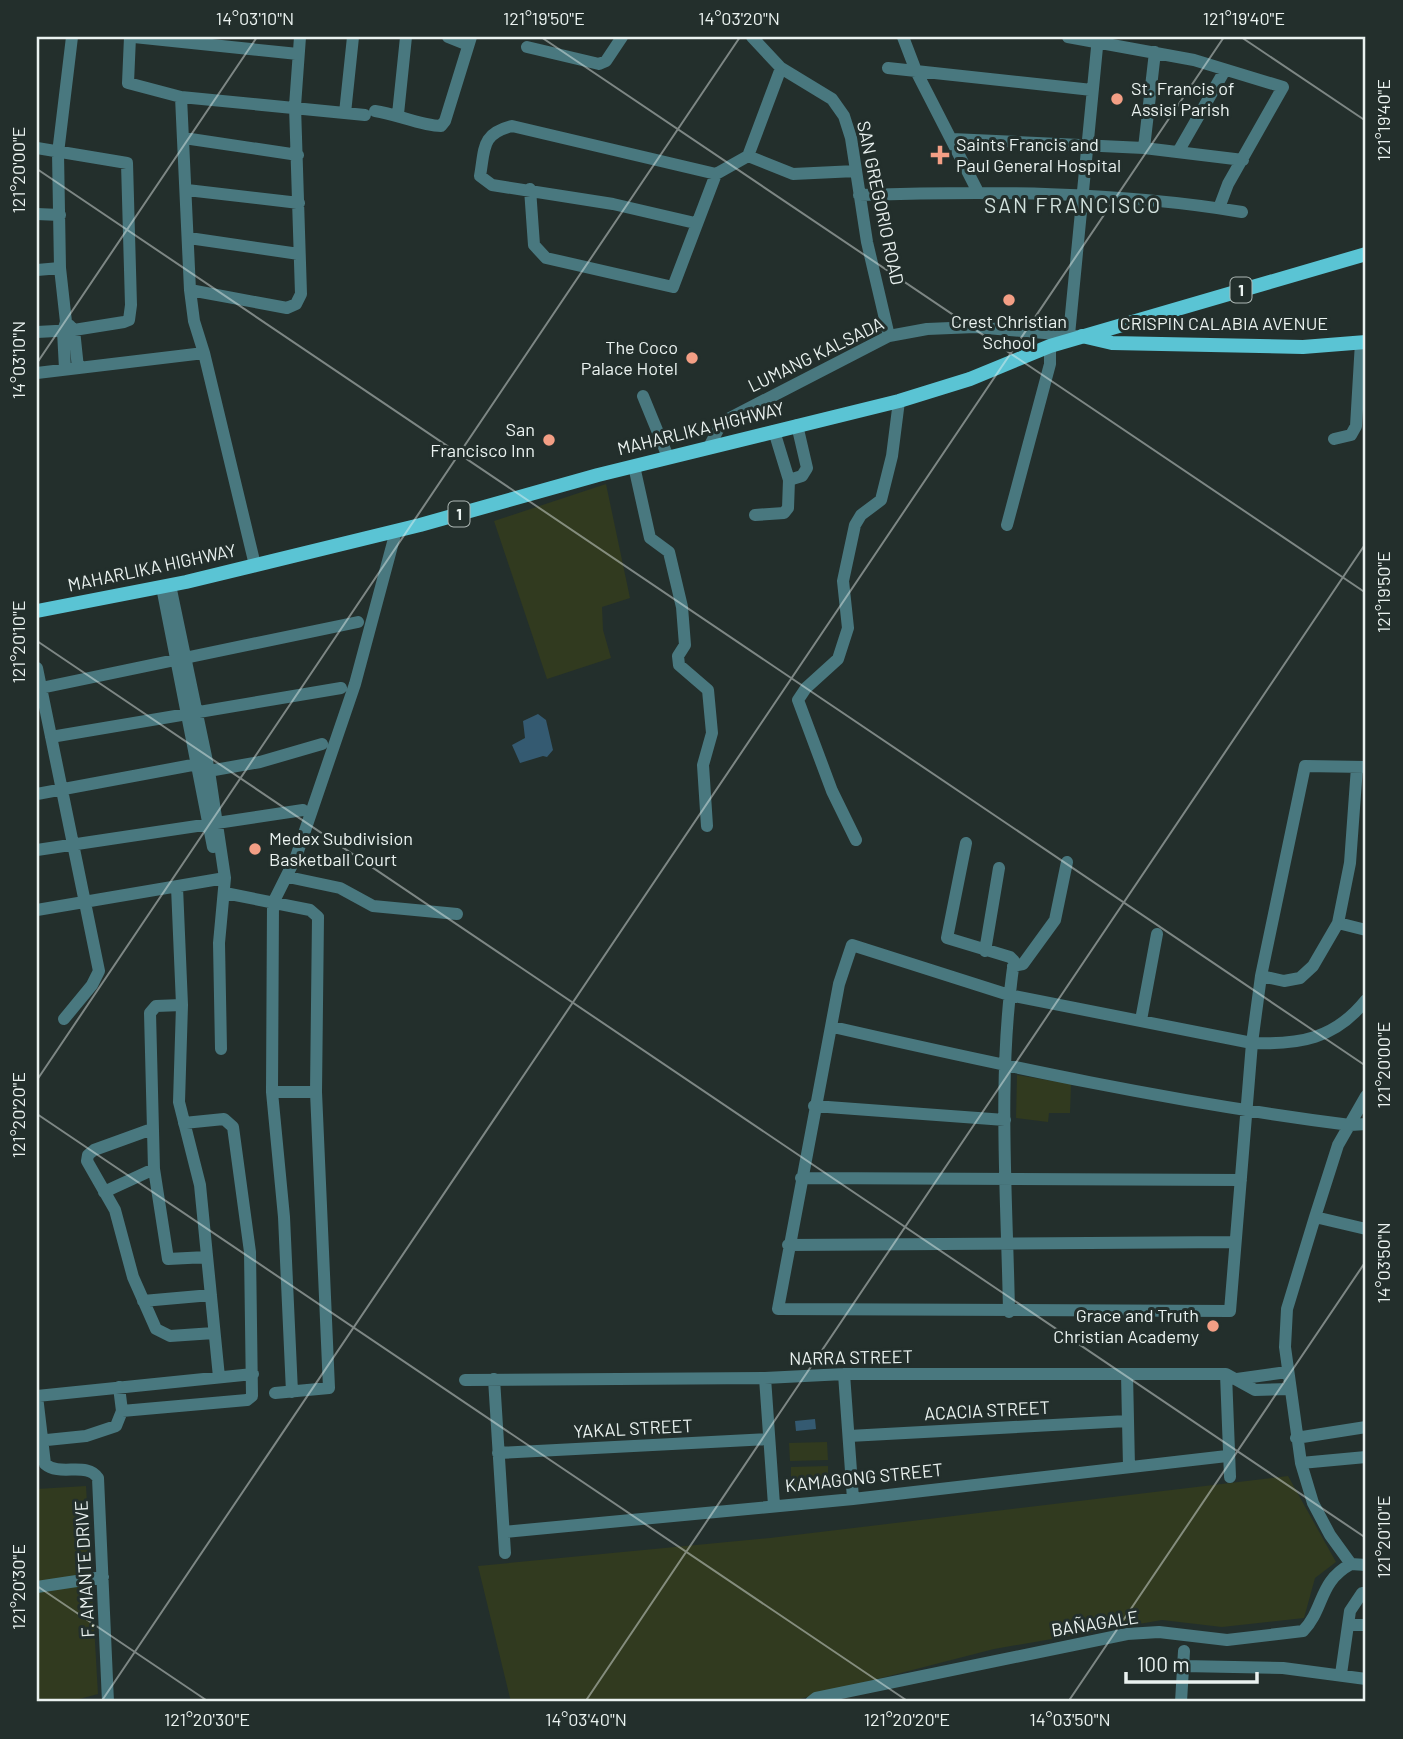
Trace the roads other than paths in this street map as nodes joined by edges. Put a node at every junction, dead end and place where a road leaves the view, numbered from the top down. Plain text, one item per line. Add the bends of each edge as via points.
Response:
1 (72, 37) edge
2 (132, 37) edge
3 (300, 37) edge
4 (353, 37) edge
5 (406, 37) edge
6 (448, 37) edge
7 (622, 37) edge
8 (752, 37) edge
9 (904, 37) edge
10 (1068, 37) edge
11 (1098, 39) edge
12 (469, 41) edge
13 (527, 47) dead end
14 (1155, 52) junction
15 (298, 54) junction
16 (781, 68) junction
17 (888, 68) dead end
18 (1225, 70) junction
19 (916, 71) junction
20 (1092, 90) junction
21 (181, 97) junction
22 (295, 106) junction
23 (345, 113) junction
24 (398, 114) junction
25 (184, 138) junction
26 (952, 139) junction
27 (1087, 147) junction
28 (37, 148) edge
29 (1144, 148) junction
30 (1178, 152) junction
31 (58, 153) junction
32 (298, 155) junction
33 (748, 156) junction
34 (1243, 160) junction
35 (856, 171) junction
36 (716, 174) junction
37 (530, 189) junction
38 (187, 190) junction
39 (978, 192) junction
40 (859, 195) junction
41 (1082, 197) junction
42 (299, 203) junction
43 (1219, 208) junction
44 (1242, 212) dead end
45 (37, 214) edge
46 (60, 215) junction
47 (695, 223) junction
48 (189, 238) junction
49 (299, 254) junction
50 (1366, 254) edge
51 (60, 268) junction
52 (37, 270) edge
53 (190, 290) junction
54 (68, 328) junction
55 (37, 332) edge
56 (1076, 335) junction
57 (889, 336) junction
58 (1363, 342) edge
59 (1050, 346) junction
60 (204, 353) junction
61 (71, 368) junction
62 (37, 373) edge
63 (643, 396) dead end
64 (899, 401) junction
65 (797, 425) junction
66 (774, 431) junction
67 (1334, 439) dead end
68 (709, 447) junction
69 (668, 457) junction
70 (634, 466) junction
71 (789, 480) junction
72 (755, 515) dead end
73 (1007, 525) dead end
74 (396, 531) junction
75 (255, 565) junction
76 (166, 586) junction
77 (37, 611) edge
78 (358, 622) dead end
79 (181, 660) junction
80 (37, 668) edge
81 (41, 688) junction
82 (341, 688) dead end
83 (192, 713) junction
84 (51, 737) junction
85 (322, 744) dead end
86 (204, 767) junction
87 (1362, 767) edge
88 (61, 790) junction
89 (37, 794) edge
90 (303, 810) dead end
91 (214, 825) junction
92 (706, 826) dead end
93 (856, 840) dead end
94 (966, 843) dead end
95 (72, 844) junction
96 (37, 850) edge
97 (1067, 862) dead end
98 (999, 868) dead end
99 (288, 877) junction
100 (223, 885) junction
101 (177, 887) junction
102 (84, 903) junction
103 (274, 903) junction
104 (37, 910) edge
105 (457, 914) dead end
106 (1338, 923) junction
107 (1366, 930) edge
108 (1157, 934) dead end
109 (985, 951) junction
110 (1013, 966) junction
111 (1261, 976) junction
112 (1009, 995) junction
113 (1366, 1000) edge
114 (182, 1005) junction
115 (64, 1019) dead end
116 (1141, 1020) junction
117 (833, 1027) junction
118 (1252, 1043) junction
119 (221, 1049) dead end
120 (1007, 1067) junction
121 (272, 1091) junction
122 (316, 1091) junction
123 (1366, 1096) edge
124 (814, 1107) junction
125 (1247, 1111) junction
126 (1005, 1121) junction
127 (184, 1124) junction
128 (1366, 1124) edge
129 (1350, 1125) junction
130 (152, 1129) junction
131 (154, 1169) junction
132 (1006, 1176) junction
133 (801, 1178) junction
134 (1241, 1180) junction
135 (104, 1192) junction
136 (1315, 1217) junction
137 (1366, 1229) edge
138 (1236, 1242) junction
139 (1008, 1244) junction
140 (788, 1245) junction
141 (207, 1257) junction
142 (211, 1295) junction
143 (143, 1301) junction
144 (1009, 1312) junction
145 (214, 1333) junction
146 (1287, 1372) junction
147 (253, 1374) junction
148 (844, 1374) junction
149 (1127, 1374) junction
150 (1231, 1376) junction
151 (219, 1377) junction
152 (765, 1378) junction
153 (494, 1379) junction
154 (465, 1380) dead end
155 (119, 1387) junction
156 (1290, 1389) junction
157 (292, 1392) junction
158 (275, 1393) dead end
159 (37, 1396) edge
160 (122, 1411) junction
161 (1127, 1421) junction
162 (1366, 1427) edge
163 (849, 1436) junction
164 (1296, 1438) junction
165 (39, 1440) edge
166 (769, 1440) junction
167 (498, 1454) junction
168 (1227, 1456) junction
169 (1366, 1457) edge
170 (1301, 1464) junction
171 (1129, 1467) junction
172 (1230, 1477) dead end
173 (853, 1499) junction
174 (774, 1505) junction
175 (504, 1532) junction
176 (506, 1553) dead end
177 (1351, 1564) junction
178 (1366, 1565) edge
179 (103, 1577) junction
180 (37, 1587) edge
181 (1366, 1593) edge
182 (1348, 1625) junction
183 (1366, 1625) edge
184 (1184, 1651) dead end
185 (1183, 1666) junction
186 (1341, 1674) junction
187 (1366, 1679) edge
188 (108, 1702) edge
189 (811, 1702) edge
190 (1181, 1702) edge

1 - 31 street
2 - 15 street
2 - 21 street via 128,83
3 - 15 street
4 - 23 street
5 - 24 street
6 - 12 street
7 - 13 street via 599,64
8 - 16 street, SAN GREGORIO ROAD
9 - 19 street
10 - 11 street
11 - 14 street
11 - 20 street
12 - 24 street via 441,126
14 - 18 street
14 - 29 street
15 - 22 street
16 - 33 street
16 - 35 street, SAN GREGORIO ROAD via 832,99 844,116
17 - 19 street
18 - 30 street
18 - 34 street via 1283,87
19 - 20 street
19 - 26 street
20 - 27 street
21 - 22 street
21 - 25 street
22 - 23 street
22 - 32 street
23 - 24 street
25 - 32 street
25 - 38 street
26 - 27 street
26 - 39 street
27 - 29 street
27 - 41 street
28 - 31 street
29 - 30 street
30 - 34 street
31 - 46 street
31 - 54 street via 127,163 129,320
32 - 42 street
33 - 35 street via 793,174
33 - 36 street
34 - 43 street
35 - 40 street, SAN GREGORIO ROAD
36 - 37 street via 512,126 495,130 486,142 480,176 492,185
36 - 47 street
37 - 47 street
37 - 47 street via 534,244 546,258 652,283 673,287
38 - 42 street
38 - 48 street
39 - 40 street
39 - 41 street
40 - 57 street, SAN GREGORIO ROAD
41 - 43 street
41 - 56 street
42 - 49 street
43 - 44 street
45 - 46 street
46 - 51 street
48 - 49 street
48 - 53 street
49 - 53 street via 301,294 296,304 287,308
50 - 56 main road, MAHARLIKA HIGHWAY / 1
51 - 52 street
51 - 54 street
53 - 60 street
54 - 55 street
54 - 61 street
56 - 57 street, LUMANG KALSADA via 975,327
56 - 58 main road, CRISPIN CALABIA AVENUE via 1112,342 1303,347
56 - 59 main road, MAHARLIKA HIGHWAY / 1
57 - 68 street, LUMANG KALSADA via 722,422
58 - 67 street via 1356,426 1351,435
59 - 64 main road, MAHARLIKA HIGHWAY / 1 via 970,379
59 - 73 street via 1048,374
60 - 61 street
60 - 75 street
61 - 62 street
63 - 69 street
64 - 65 main road, MAHARLIKA HIGHWAY / 1
64 - 93 street via 881,500 855,525 844,581 848,628 838,659 798,700
65 - 66 main road, MAHARLIKA HIGHWAY / 1
65 - 71 street via 807,468 802,476
66 - 68 main road, MAHARLIKA HIGHWAY / 1
66 - 71 street
68 - 69 main road, MAHARLIKA HIGHWAY / 1
69 - 70 main road, MAHARLIKA HIGHWAY / 1
70 - 74 main road, MAHARLIKA HIGHWAY / 1
70 - 92 street via 650,538 669,552 672,563 685,624 679,664 708,690 712,733 702,765
71 - 72 street via 784,513
74 - 75 main road, MAHARLIKA HIGHWAY / 1
74 - 99 street via 355,684
75 - 76 main road, MAHARLIKA HIGHWAY / 1
76 - 77 main road, MAHARLIKA HIGHWAY / 1
76 - 79 street
78 - 79 street
79 - 81 street
79 - 83 street
80 - 81 street
81 - 84 street
82 - 83 street
83 - 84 street
83 - 86 street
84 - 88 street
85 - 86 street via 260,762
86 - 88 street
86 - 91 street
87 - 106 street
87 - 111 street via 1305,766
88 - 89 street
88 - 95 street
90 - 91 street
91 - 95 street
91 - 100 street
94 - 109 street via 947,937
95 - 96 street
95 - 102 street
97 - 110 street via 1055,920 1023,964
98 - 109 street
99 - 103 street
99 - 105 street via 340,888 373,906
100 - 101 street
100 - 103 street
100 - 119 street
101 - 102 street
101 - 114 street
102 - 104 street
102 - 115 street via 99,971
103 - 121 street
103 - 122 street via 310,910 318,917
106 - 107 street
106 - 111 street via 1313,966 1300,978 1284,981
108 - 116 street
109 - 110 street via 1010,957
110 - 112 street
111 - 118 street
112 - 116 street
112 - 117 street via 852,945 839,984
112 - 120 street
113 - 118 street via 1330,1032 1290,1045
114 - 127 street via 179,1102
114 - 130 street via 156,1006 150,1013
116 - 118 street
117 - 120 street
117 - 124 street
118 - 125 street
120 - 125 street
120 - 126 street
121 - 122 street
121 - 157 street via 284,1217
122 - 157 street via 329,1388
123 - 129 street
124 - 126 street
124 - 133 street
125 - 129 street
125 - 134 street
126 - 132 street
127 - 141 street via 200,1185
127 - 147 street via 224,1119 233,1127 250,1252
128 - 129 street
129 - 136 street via 1338,1145
130 - 131 street
130 - 135 street via 88,1155
131 - 135 street
131 - 141 street via 168,1259
132 - 133 street
132 - 134 street
132 - 139 street
133 - 140 street
134 - 138 street
135 - 143 street via 115,1210
136 - 137 street
136 - 146 street via 1287,1309
138 - 139 street
138 - 144 street via 1230,1311
139 - 140 street
139 - 144 street
140 - 144 street via 778,1309
141 - 142 street
142 - 143 street
142 - 145 street
143 - 145 street via 162,1334
145 - 151 street
146 - 150 street, NARRA STREET
146 - 156 street
147 - 151 street
147 - 160 street via 252,1396 247,1400
148 - 149 street, NARRA STREET
148 - 152 street, NARRA STREET
148 - 163 street
149 - 150 street, NARRA STREET
149 - 161 street
150 - 156 street, NARRA STREET via 1255,1390
150 - 168 street
151 - 155 street
152 - 153 street, NARRA STREET
152 - 166 street
153 - 154 street, NARRA STREET
153 - 167 street
155 - 159 street
155 - 160 street
156 - 164 street
157 - 158 street
159 - 165 street, F. AMANTE DRIVE
160 - 165 street via 120,1421 109,1430
161 - 163 street, ACACIA STREET
161 - 171 street
162 - 164 street
163 - 173 street
164 - 170 street
165 - 179 street, F. AMANTE DRIVE via 50,1469 88,1470 98,1478
166 - 167 street, YAKAL STREET
166 - 174 street
167 - 175 street
168 - 171 street, KAMAGONG STREET
168 - 172 street
169 - 170 street
170 - 177 street via 1313,1503
171 - 173 street, KAMAGONG STREET
173 - 174 street, KAMAGONG STREET
174 - 175 street, KAMAGONG STREET
175 - 176 street
177 - 178 street
177 - 189 street, BAÑAGALE via 1329,1579 1304,1631 1227,1640 1158,1632 1127,1634 894,1680
179 - 180 street
179 - 188 street, F. AMANTE DRIVE
181 - 182 street via 1354,1601
182 - 183 street
182 - 186 street
184 - 185 street
185 - 186 street
185 - 190 street
186 - 187 street

